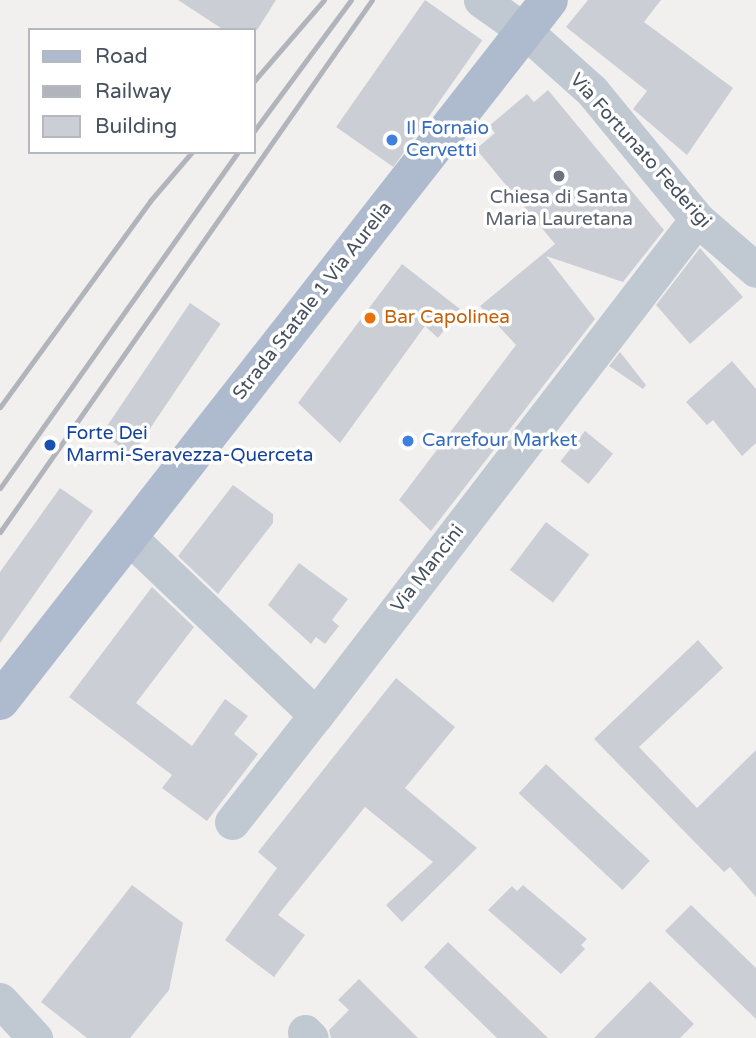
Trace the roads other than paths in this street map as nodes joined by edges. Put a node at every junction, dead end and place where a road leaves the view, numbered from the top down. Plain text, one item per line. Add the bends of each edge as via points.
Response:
1 (481, 0) edge
2 (549, 0) edge
3 (525, 32) junction
4 (697, 219) junction
5 (756, 270) edge
6 (129, 537) junction
7 (0, 701) edge
8 (316, 715) junction
9 (232, 822) dead end
10 (0, 1000) edge
11 (35, 1038) edge

1 - 3 street, Via Fortunato Federigi
2 - 3 main road, Strada Statale 1 Via Aurelia
3 - 4 street, Via Fortunato Federigi via 592,91
3 - 6 main road, Strada Statale 1 Via Aurelia
4 - 5 street, Via Fortunato Federigi
4 - 8 street, Via Mancini
6 - 7 main road, Strada Statale 1 Via Aurelia
6 - 8 street
8 - 9 street, Via Mancini
10 - 11 street

